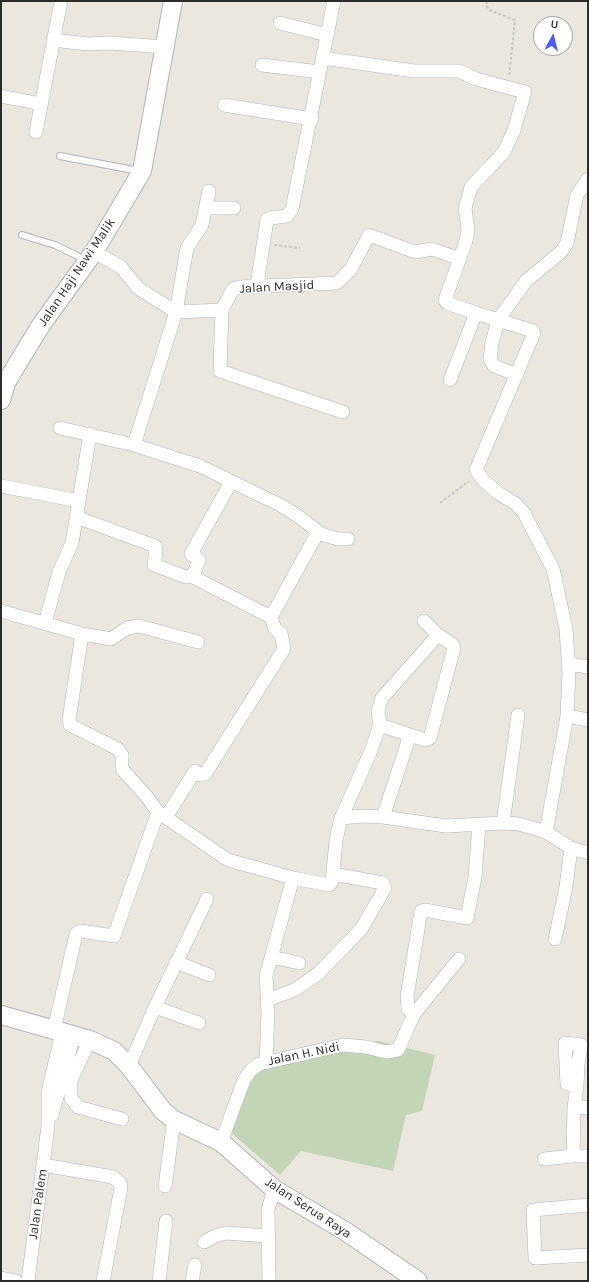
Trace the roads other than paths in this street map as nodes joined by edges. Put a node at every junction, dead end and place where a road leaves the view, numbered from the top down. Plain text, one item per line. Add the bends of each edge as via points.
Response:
1 (61, 1) edge
2 (173, 1) edge
3 (334, 1) edge
4 (280, 23) dead end
5 (327, 35) junction
6 (53, 40) junction
7 (165, 47) junction
8 (322, 58) junction
9 (262, 65) dead end
10 (320, 72) junction
11 (1, 96) edge
12 (41, 104) junction
13 (224, 105) dead end
14 (312, 118) junction
15 (36, 132) dead end
16 (60, 156) dead end
17 (142, 171) junction
18 (588, 179) edge
19 (209, 191) dead end
20 (207, 208) junction
21 (234, 208) dead end
22 (22, 234) dead end
23 (91, 257) junction
24 (460, 259) junction
25 (258, 285) junction
26 (222, 310) junction
27 (176, 312) junction
28 (476, 313) junction
29 (498, 320) junction
30 (517, 375) junction
31 (450, 380) dead end
32 (1, 400) edge
33 (343, 412) dead end
34 (60, 428) dead end
35 (90, 434) junction
36 (134, 445) junction
37 (231, 482) junction
38 (1, 486) edge
39 (79, 501) junction
40 (76, 517) junction
41 (318, 532) junction
42 (348, 539) dead end
43 (192, 576) junction
44 (1, 611) edge
45 (271, 617) junction
46 (424, 621) dead end
47 (45, 623) junction
48 (82, 634) junction
49 (438, 636) junction
50 (198, 642) dead end
51 (569, 664) junction
52 (588, 667) edge
53 (518, 715) dead end
54 (568, 716) junction
55 (588, 720) edge
56 (380, 725) junction
57 (410, 736) junction
58 (162, 814) junction
59 (383, 817) junction
60 (341, 818) junction
61 (503, 823) junction
62 (478, 825) junction
63 (546, 832) junction
64 (571, 848) junction
65 (588, 853) edge
66 (333, 874) junction
67 (293, 878) junction
68 (207, 899) dead end
69 (555, 939) dead end
70 (271, 957) junction
71 (459, 959) dead end
72 (176, 962) junction
73 (299, 963) dead end
74 (210, 975) dead end
75 (268, 1000) junction
76 (155, 1007) junction
77 (414, 1014) junction
78 (2, 1019) edge
79 (199, 1023) dead end
80 (70, 1035) junction
81 (266, 1062) junction
82 (129, 1066) junction
83 (583, 1066) edge
84 (577, 1085) junction
85 (574, 1106) junction
86 (588, 1108) edge
87 (122, 1119) dead end
88 (174, 1120) junction
89 (221, 1142) junction
90 (574, 1156) junction
91 (588, 1156) edge
92 (544, 1159) dead end
93 (43, 1165) junction
94 (165, 1186) dead end
95 (274, 1189) junction
96 (588, 1205) edge
97 (166, 1221) dead end
98 (268, 1236) junction
99 (204, 1242) dead end
100 (588, 1254) edge
101 (195, 1265) dead end
102 (1, 1278) edge
103 (16, 1281) edge
104 (28, 1281) edge
105 (103, 1281) edge
106 (159, 1281) edge
107 (192, 1281) edge
108 (269, 1281) edge
109 (418, 1281) edge

1 - 6 street
2 - 7 main road, Jalan Haji Nawi Malik
3 - 5 street
4 - 5 street
5 - 8 street
6 - 7 street
6 - 12 street
7 - 17 main road, Jalan Haji Nawi Malik
8 - 10 street
8 - 24 street via 414,71 459,71 476,79 524,92 514,130 504,152 471,187 466,208 468,231
9 - 10 street
10 - 14 street
11 - 12 street
12 - 15 street
13 - 14 street
14 - 25 street via 292,210 287,216 268,220
16 - 17 lane
17 - 23 main road, Jalan Haji Nawi Malik
18 - 29 street via 577,195 567,243 561,252 526,281
19 - 20 street
20 - 21 street
20 - 27 street via 202,225 187,248
22 - 23 lane
23 - 27 street via 121,267 138,288
23 - 32 main road, Jalan Haji Nawi Malik via 41,325 6,383
24 - 25 street, Jalan Masjid via 432,248 415,252 369,234 351,269 337,284
24 - 28 street via 445,300
25 - 26 street, Jalan Masjid via 233,289
26 - 27 street
26 - 33 street via 220,371
27 - 36 street
28 - 29 street
28 - 31 street
29 - 30 street via 490,359 494,366
29 - 30 street via 534,333
30 - 51 street via 477,466 478,474 498,493 516,504 531,523 553,569 566,629
34 - 35 street
35 - 36 street
35 - 39 street
36 - 37 street via 200,466
37 - 41 street via 287,510
37 - 43 street via 191,554 198,560
38 - 39 street
39 - 40 street
40 - 43 street via 155,546 154,565 186,577
40 - 47 street via 72,543 59,572
41 - 42 street via 338,539
41 - 45 street
43 - 45 street
44 - 47 street
45 - 58 street via 275,629 281,633 284,649 205,774 200,775 195,771
46 - 49 street
47 - 48 street
48 - 50 street via 111,639 127,628 139,626
48 - 58 street via 70,725 121,751 122,769
49 - 56 street via 382,698 378,711
49 - 57 street via 454,648 430,738 425,740
51 - 52 street
51 - 54 street
53 - 61 street
54 - 55 street
54 - 63 street
56 - 57 street
56 - 60 street
57 - 59 street
58 - 67 street via 228,860
58 - 80 street via 114,936 80,930 76,934
59 - 60 street
59 - 62 street via 446,826
60 - 66 street
61 - 62 street
61 - 63 street via 532,827
62 - 77 street via 475,877 467,918 421,911 407,996 408,1008
63 - 64 street
64 - 65 street
64 - 69 street
66 - 67 street via 329,885
66 - 75 street via 383,883 385,888 362,928 319,973 294,990
67 - 70 street
68 - 72 street
70 - 73 street
70 - 75 street via 266,976
71 - 77 street, Jalan H. Nidi
72 - 74 street
72 - 76 street
75 - 81 street
76 - 79 street
76 - 82 street
77 - 81 street, Jalan H. Nidi via 400,1048 394,1051 386,1052 343,1044 292,1058
78 - 80 main road, Jalan Serua Raya
80 - 82 main road, Jalan Serua Raya via 114,1051
80 - 87 street via 71,1098 78,1107
80 - 93 street, Jalan Palem via 53,1094
81 - 89 street, Jalan H. Nidi via 251,1070 244,1080
82 - 88 main road, Jalan Serua Raya
83 - 84 street
83 - 84 street via 581,1045 565,1043 567,1084
84 - 85 street
85 - 86 street
85 - 90 street
88 - 89 main road, Jalan Serua Raya
88 - 94 street
89 - 95 main road, Jalan Serua Raya
90 - 91 street
90 - 92 street
93 - 104 street, Jalan Palem
93 - 105 street via 113,1177 120,1183
95 - 98 street via 268,1210
95 - 109 main road, Jalan Serua Raya via 345,1231
96 - 100 street via 533,1210 535,1258
97 - 106 street
98 - 99 street via 226,1233
98 - 108 street
101 - 107 street
102 - 103 street

